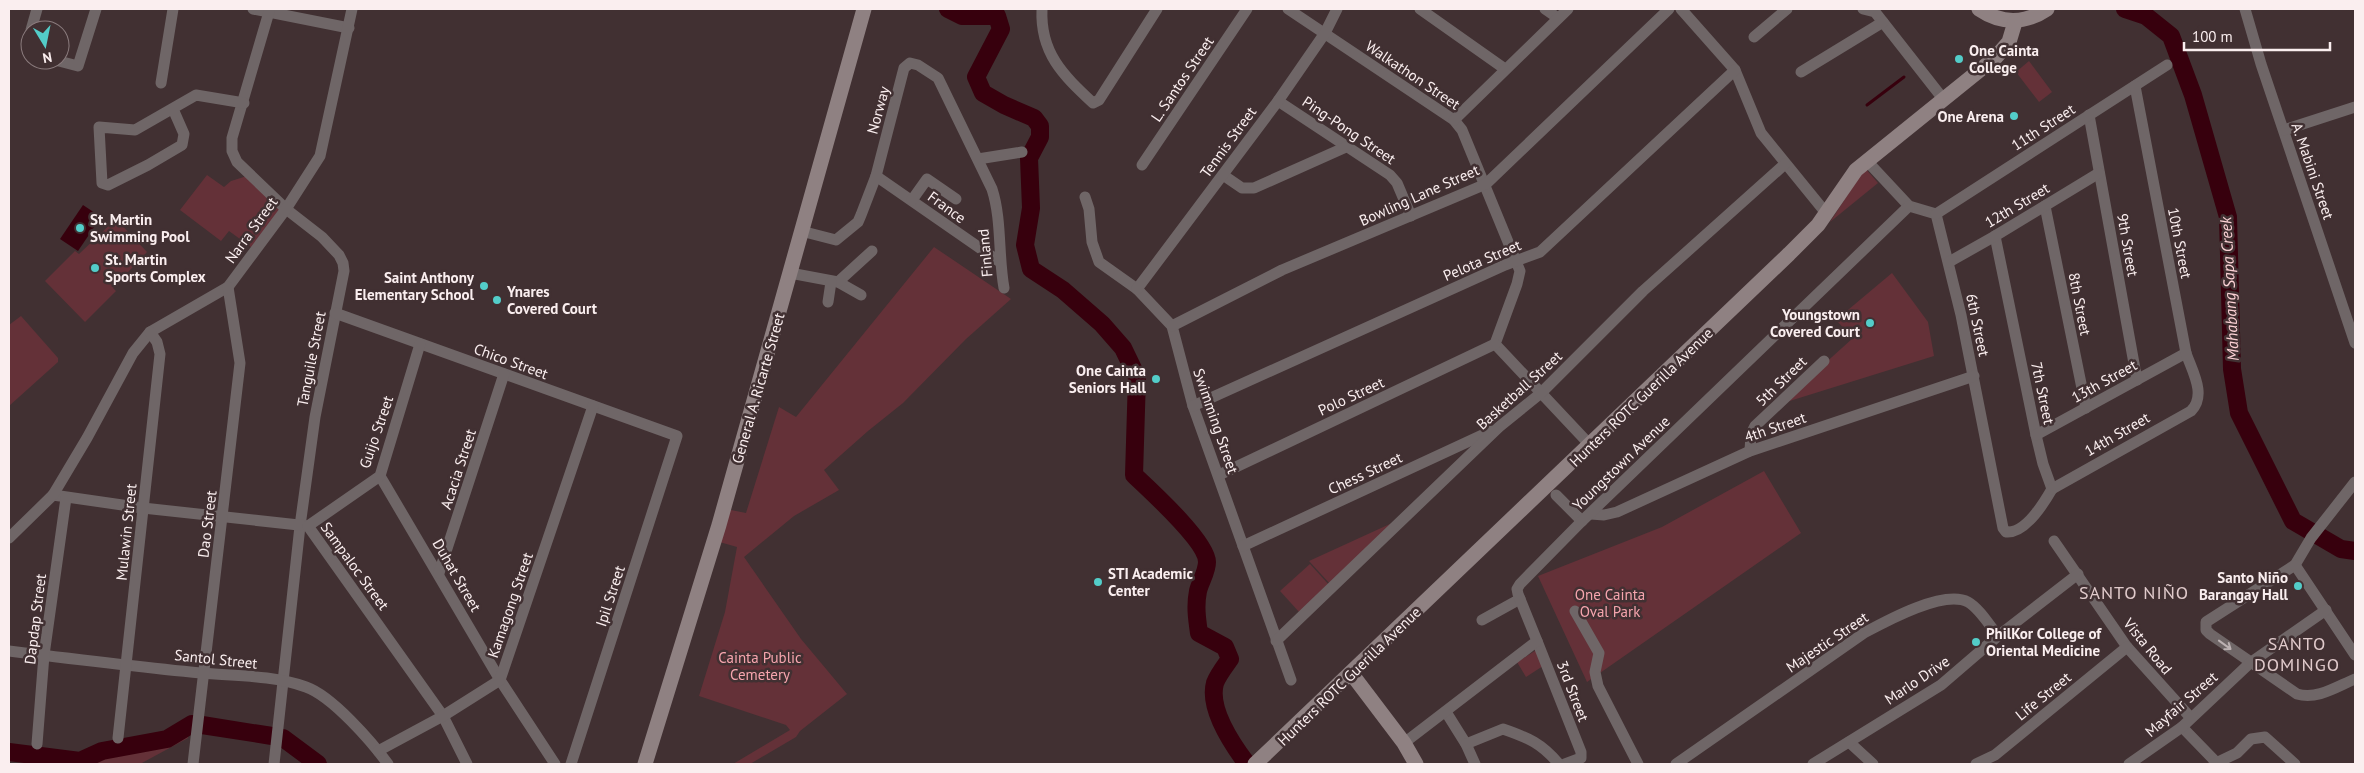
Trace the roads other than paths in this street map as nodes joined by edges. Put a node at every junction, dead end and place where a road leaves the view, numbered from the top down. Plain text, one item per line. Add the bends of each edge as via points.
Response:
1 (96, 9) edge
2 (174, 9) edge
3 (253, 9) edge
4 (352, 9) edge
5 (864, 9) edge
6 (1042, 9) edge
7 (1247, 9) edge
8 (1288, 9) edge
9 (1337, 9) edge
10 (1420, 9) edge
11 (1545, 9) edge
12 (1568, 9) edge
13 (1681, 9) edge
14 (1787, 9) edge
15 (1863, 9) edge
16 (1979, 9) edge
17 (2047, 9) edge
18 (2245, 9) edge
19 (1152, 10) edge
20 (1664, 11) edge
21 (269, 12) junction
22 (1558, 18) junction
23 (1882, 22) junction
24 (2015, 22) junction
25 (349, 28) junction
26 (1325, 33) junction
27 (1754, 37) dead end
28 (70, 64) edge
29 (2167, 65) dead end
30 (1505, 69) junction
31 (1735, 70) junction
32 (1801, 72) dead end
33 (162, 83) dead end
34 (2135, 86) junction
35 (1944, 100) junction
36 (1278, 101) junction
37 (244, 103) junction
38 (2355, 107) edge
39 (173, 108) junction
40 (2089, 115) junction
41 (1454, 120) junction
42 (2284, 130) junction
43 (1346, 147) junction
44 (1022, 152) dead end
45 (978, 159) junction
46 (1867, 161) junction
47 (1785, 164) junction
48 (1142, 165) dead end
49 (2099, 173) junction
50 (1223, 175) junction
51 (876, 176) junction
52 (1486, 184) junction
53 (1085, 197) dead end
54 (956, 199) dead end
55 (912, 200) junction
56 (1909, 206) junction
57 (2045, 206) junction
58 (286, 209) junction
59 (1826, 214) junction
60 (1936, 214) junction
61 (1411, 216) junction
62 (801, 231) junction
63 (1995, 236) junction
64 (872, 251) dead end
65 (1516, 261) junction
66 (1000, 262) junction
67 (1949, 262) junction
68 (790, 273) junction
69 (834, 282) junction
70 (228, 287) junction
71 (1004, 288) dead end
72 (1137, 289) junction
73 (862, 295) dead end
74 (828, 302) dead end
75 (335, 314) junction
76 (1172, 326) junction
77 (150, 332) junction
78 (2355, 343) edge
79 (420, 344) junction
80 (1495, 344) junction
81 (2186, 353) junction
82 (1824, 361) dead end
83 (504, 374) junction
84 (1974, 376) junction
85 (2137, 380) junction
86 (1540, 393) junction
87 (593, 406) junction
88 (1193, 406) junction
89 (2196, 406) joint
90 (2086, 408) junction
91 (1499, 427) junction
92 (1751, 434) junction
93 (2036, 435) junction
94 (676, 436) joint
95 (1591, 446) junction
96 (1761, 447) junction
97 (1750, 451) junction
98 (1219, 475) junction
99 (380, 476) junction
100 (2355, 482) edge
101 (2052, 489) junction
102 (53, 495) junction
103 (1556, 495) dead end
104 (66, 498) junction
105 (1606, 498) junction
106 (143, 508) junction
107 (1617, 512) junction
108 (224, 517) junction
109 (1586, 517) junction
110 (304, 526) junction
111 (9, 538) edge
112 (2054, 541) dead end
113 (1243, 546) junction
114 (2295, 565) junction
115 (439, 573) junction
116 (2078, 574) junction
117 (1520, 599) junction
118 (2326, 610) junction
119 (1575, 611) dead end
120 (1482, 620) dead end
121 (1998, 636) junction
122 (1276, 641) junction
123 (1537, 641) junction
124 (2127, 647) junction
125 (9, 651) edge
126 (44, 655) junction
127 (2355, 655) edge
128 (2250, 663) junction
129 (126, 665) junction
130 (202, 673) junction
131 (1352, 673) junction
132 (2355, 679) edge
133 (500, 680) junction
134 (1291, 680) dead end
135 (283, 682) junction
136 (1446, 712) junction
137 (443, 716) junction
138 (2190, 718) junction
139 (2182, 727) junction
140 (118, 738) dead end
141 (1849, 742) junction
142 (1404, 743) junction
143 (37, 744) dead end
144 (1466, 744) junction
145 (378, 751) junction
146 (2232, 761) edge
147 (2215, 763) edge
148 (193, 764) edge
149 (274, 764) edge
150 (388, 764) edge
151 (467, 764) edge
152 (555, 764) edge
153 (571, 764) edge
154 (644, 764) edge
155 (1255, 764) edge
156 (1416, 764) edge
157 (1475, 764) edge
158 (1559, 764) edge
159 (1565, 764) edge
160 (1638, 764) edge
161 (1676, 764) edge
162 (1813, 764) edge
163 (1873, 764) edge
164 (1976, 764) edge
165 (2129, 764) edge
166 (2295, 764) edge

1 - 28 street via 78,66
2 - 33 street
3 - 21 street
4 - 25 street, Narra Street
5 - 62 street, General A. Ricarte Street
6 - 19 street via 1041,22 1048,50 1064,76 1093,102 1099,100
7 - 48 street, L. Santos Street
8 - 26 street, Walkathon Street
9 - 26 street, Tennis Street
10 - 30 street
11 - 22 street
12 - 22 street
13 - 31 street
14 - 27 street
15 - 23 street via 1875,12
16 - 24 street
17 - 24 street via 2038,16
18 - 42 street, A. Mabini Street
20 - 52 street, Bowling Lane Street
21 - 25 street
21 - 37 street, Tanguile Street
22 - 30 street
23 - 32 street
23 - 35 street
24 - 35 street, Hunters ROTC Guerilla Avenue via 2008,42 1996,57
25 - 58 street, Narra Street via 320,156
26 - 36 street, Tennis Street
26 - 41 street, Walkathon Street
29 - 34 street, 11th Street
30 - 41 street
31 - 47 street via 1757,127
31 - 65 street, Pelota Street via 1540,252
34 - 40 street, 11th Street
34 - 81 street, 10th Street
35 - 46 street, Hunters ROTC Guerilla Avenue
36 - 43 street, Ping-Pong Street
36 - 50 street, Tennis Street
37 - 39 street via 196,95
37 - 58 street, Tanguile Street via 232,138 232,151 237,162
38 - 42 street
39 - 39 street via 130,131 99,128 102,183 116,181 182,145 184,134
40 - 49 street, 9th Street
40 - 60 street, 11th Street
41 - 52 street, Walkathon Street via 1462,130
42 - 78 street, A. Mabini Street
43 - 50 street via 1254,188 1242,188
43 - 61 street, Ping-Pong Street via 1390,176
44 - 45 street
45 - 51 street, Norway via 938,78 918,65 910,64 904,68
45 - 66 street, Finland via 997,202
46 - 56 street
46 - 59 street, Hunters ROTC Guerilla Avenue via 1856,170
47 - 59 street
47 - 86 street, Basketball Street via 1644,291
49 - 57 street, 12th Street
49 - 85 street, 9th Street
50 - 72 street, Tennis Street
51 - 55 street, France
51 - 62 street, Norway via 858,222 836,240
52 - 61 street, Bowling Lane Street
52 - 65 street, Walkathon Street
53 - 72 street, Swimming Street via 1092,242 1099,262
54 - 55 street via 927,179
55 - 66 street, France
56 - 60 street
56 - 105 street, Youngstown Avenue
57 - 63 street, 12th Street
57 - 90 street, 8th Street
58 - 70 street, Narra Street
58 - 75 street, Tanguile Street via 322,237 343,263
59 - 95 street, Hunters ROTC Guerilla Avenue
60 - 67 street, 6th Street
61 - 76 street, Bowling Lane Street via 1282,270
62 - 68 street, General A. Ricarte Street
63 - 67 street, 12th Street
63 - 93 street, 7th Street
64 - 69 street
65 - 80 street, Walkathon Street via 1520,271 1517,284
65 - 88 street, Pelota Street
66 - 71 street, Finland
67 - 84 street, 6th Street
68 - 69 street
68 - 154 street, General A. Ricarte Street via 720,525
69 - 73 street
69 - 74 street
70 - 77 street, Narra Street
70 - 108 street, Dao Street via 240,363
72 - 76 street, Swimming Street
75 - 79 street, Chico Street
75 - 110 street, Tanguile Street via 315,417
76 - 88 street, Swimming Street
77 - 102 street, Narra Street via 133,353 88,438
77 - 106 street, Mulawin Street via 160,354
79 - 83 street, Chico Street
79 - 99 street, Guijo Street
80 - 86 street
80 - 98 street, Polo Street
81 - 85 street, 13th Street
81 - 89 street, 10th Street via 2197,387 2199,398
82 - 92 street, 5th Street via 1755,426
83 - 87 street, Chico Street
83 - 115 street, Acacia Street
84 - 96 street, 4th Street
84 - 101 street, 6th Street via 2006,532 2016,531 2040,510
85 - 90 street, 13th Street
86 - 91 street, Basketball Street
86 - 95 street
87 - 94 street, Chico Street
87 - 133 street, Kamagong Street
88 - 98 street, Swimming Street
89 - 101 street, 14th Street
90 - 93 street, 13th Street
91 - 113 street, Chess Street
91 - 122 street, Basketball Street
92 - 96 street
92 - 97 street
93 - 101 street, 7th Street
94 - 153 street, Ipil Street
95 - 131 street, Hunters ROTC Guerilla Avenue
96 - 97 street, 4th Street
97 - 107 street, 4th Street
98 - 113 street, Swimming Street
99 - 110 street, Guijo Street
99 - 115 street, Duhat Street
100 - 114 street via 2310,538
102 - 104 street, Sampaloc Street
102 - 111 street, Narra Street
103 - 109 street
104 - 106 street, Sampaloc Street
104 - 126 street, Dapdap Street
105 - 107 street
105 - 109 street, Youngstown Avenue
106 - 108 street, Sampaloc Street
106 - 129 street, Mulawin Street
107 - 109 street, 4th Street
108 - 110 street, Sampaloc Street
108 - 130 street, Dao Street
109 - 117 street, Youngstown Avenue via 1520,584 1517,589
110 - 135 street, Tanguile Street
110 - 137 street, Sampaloc Street
112 - 116 street, Vista Road
113 - 122 street, Swimming Street
114 - 118 street
114 -> 128 street via 2206,622 2206,630 2210,634
115 - 133 street, Duhat Street
116 - 121 street, Marlo Drive
116 - 124 street, Vista Road
117 - 120 street
117 - 123 street
118 - 127 street
118 - 128 street, Mayfair Street
119 - 160 street via 1599,653 1595,672 1598,686
121 - 141 street, Marlo Drive via 1941,685
121 - 161 street, Majestic Street via 1970,603 1959,598 1944,599 1893,618 1864,632
122 - 134 street, Swimming Street
123 - 136 street
123 - 159 street, 3rd Street via 1581,752 1581,758
124 - 138 street, Vista Road
124 - 164 street, Life Street via 1995,755
125 - 126 street, Santol Street
126 - 129 street, Santol Street
126 - 143 street, Dapdap Street
128 - 132 street via 2306,697
128 - 138 street, Mayfair Street
129 - 130 street, Santol Street
129 - 140 street, Mulawin Street
130 - 135 street, Santol Street
130 - 148 street, Dao Street
131 - 142 street
131 - 155 street, Hunters ROTC Guerilla Avenue
133 - 137 street, Kamagong Street
133 - 152 street, Duhat Street
135 - 145 street, Santol Street via 306,687 327,698
135 - 149 street, Tanguile Street
136 - 142 street
136 - 144 street
137 - 145 street, Kamagong Street
137 - 151 street, Sampaloc Street
138 - 139 street, Mayfair Street
139 - 147 street
139 - 165 street, Mayfair Street
141 - 162 street, Marlo Drive
141 - 163 street
142 - 156 street
144 - 157 street
144 - 158 street via 1503,729 1531,739 1545,748
145 - 150 street, Santol Street
146 - 147 street
146 - 166 street via 2252,740 2265,737

